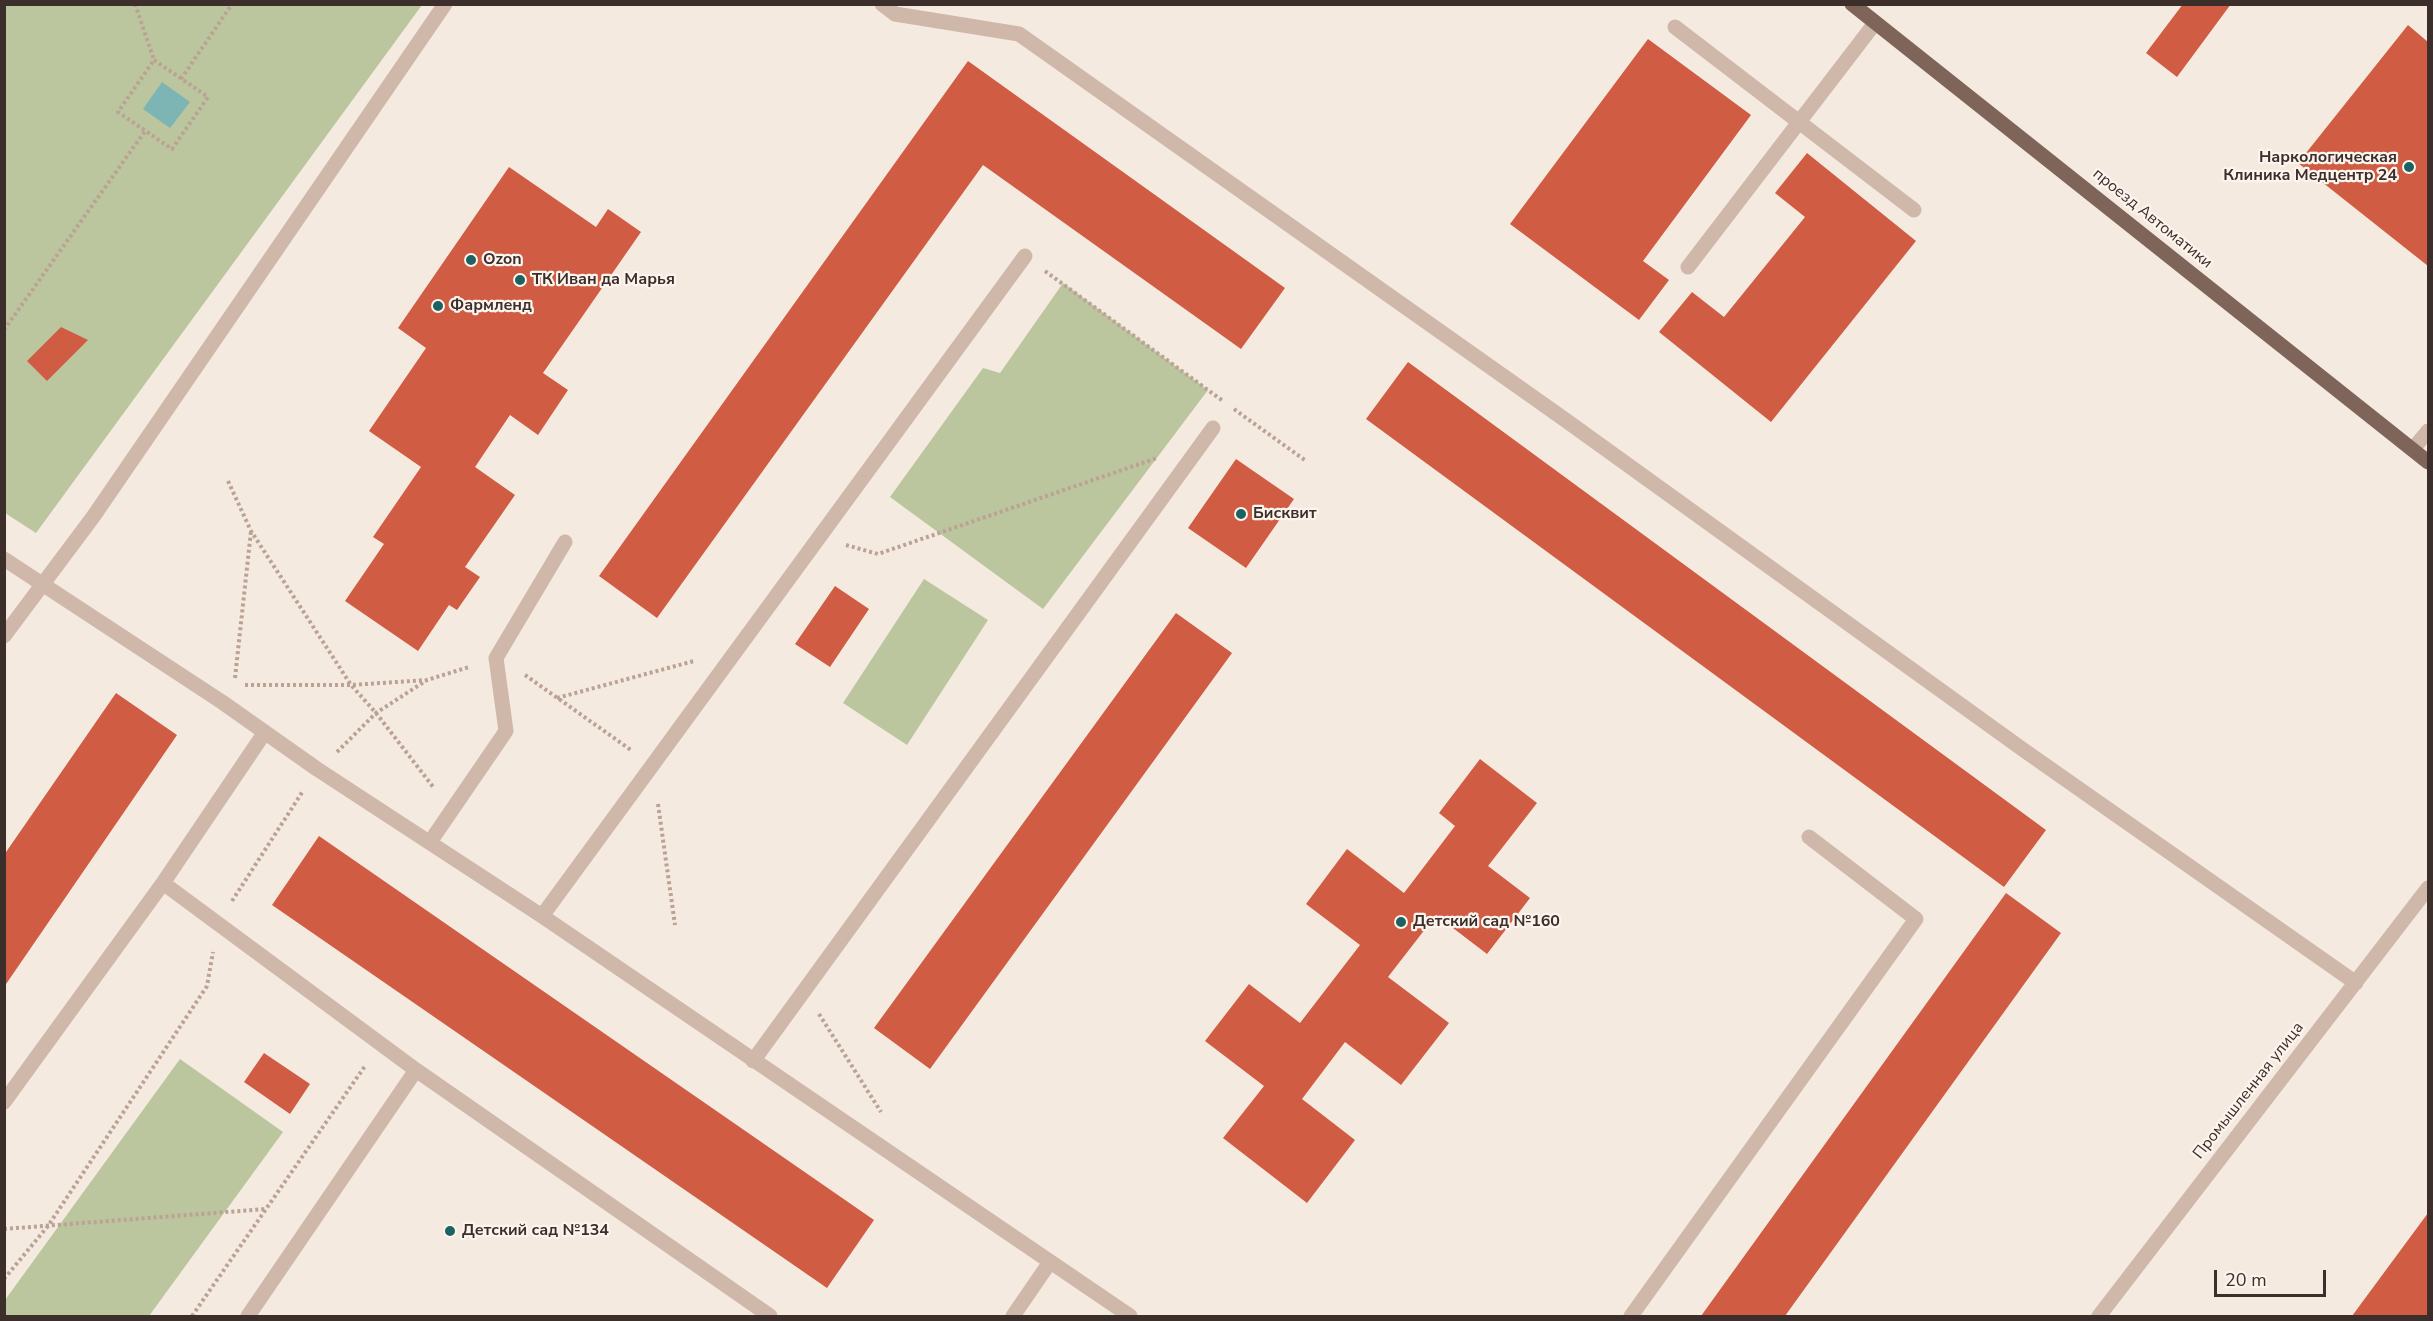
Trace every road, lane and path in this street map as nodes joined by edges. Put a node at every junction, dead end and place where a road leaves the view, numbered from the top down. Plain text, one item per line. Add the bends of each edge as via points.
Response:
1 (135, 4) edge
2 (232, 4) edge
3 (445, 4) edge
4 (882, 4) edge
5 (1852, 4) edge
6 (1875, 23) junction
7 (1675, 27) dead end
8 (154, 60) junction
9 (181, 79) junction
10 (1799, 122) junction
11 (145, 131) junction
12 (1914, 210) dead end
13 (1025, 256) joint
14 (1688, 267) dead end
15 (4, 330) edge
16 (1245, 417) junction
17 (1213, 428) joint
18 (2428, 431) edge
19 (2413, 449) junction
20 (1157, 458) dead end
21 (1306, 461) dead end
22 (2428, 462) edge
23 (228, 481) dead end
24 (251, 531) junction
25 (820, 538) junction
26 (565, 542) dead end
27 (4, 559) edge
28 (42, 583) junction
29 (4, 636) edge
30 (496, 658) junction
31 (699, 660) dead end
32 (427, 680) junction
33 (351, 685) junction
34 (557, 698) junction
35 (376, 713) junction
36 (265, 732) junction
37 (652, 767) junction
38 (317, 769) junction
39 (453, 807) junction
40 (1809, 837) dead end
41 (430, 842) junction
42 (163, 883) junction
43 (2428, 888) edge
44 (542, 916) junction
45 (218, 922) junction
46 (675, 925) dead end
47 (2356, 982) junction
48 (804, 991) junction
49 (381, 1044) junction
50 (753, 1061) junction
51 (416, 1070) junction
52 (4, 1102) edge
53 (881, 1148) junction
54 (266, 1209) junction
55 (48, 1226) junction
56 (4, 1229) edge
57 (1050, 1262) junction
58 (4, 1279) edge
59 (192, 1317) edge
60 (249, 1317) edge
61 (770, 1317) edge
62 (1013, 1317) edge
63 (1130, 1317) edge
64 (1631, 1317) edge
65 (2099, 1317) edge

1 - 8 path
2 - 9 path
3 - 28 street via 93,517
4 - 47 street via 895,14 1019,34 2025,751
5 - 6 main road, проезд Автоматики
6 - 10 street
6 - 19 main road, проезд Автоматики
7 - 10 street
8 - 9 path
8 - 11 path via 118,112
9 - 11 path via 208,97 172,149
10 - 12 street
10 - 14 street
11 - 15 path
13 - 16 path
13 - 25 street
16 - 17 path
16 - 21 path
17 - 48 street
18 - 19 street
19 - 22 main road, проезд Автоматики
20 - 25 path via 878,554
23 - 24 path
24 - 33 path
24 - 33 path via 234,685
25 - 37 street
26 - 30 street
27 - 28 street
28 - 29 street
28 - 36 street
30 - 32 path
30 - 34 path
30 - 39 street via 506,731
31 - 34 path
32 - 33 path
32 - 35 path
33 - 35 path
34 - 37 path
35 - 38 path
35 - 39 path via 428,782
36 - 38 street
36 - 42 street
37 - 44 street
37 - 46 path
38 - 41 street
38 - 45 path
39 - 41 street
40 - 64 street via 1916,919
41 - 44 street
42 - 45 street
42 - 52 street
43 - 47 street, Промышленная улица
44 - 50 street
45 - 49 street
45 - 55 path via 207,986
47 - 65 street, Промышленная улица
48 - 50 street
48 - 53 path via 883,1116
49 - 51 street
49 - 54 path
50 - 53 street
51 - 60 street
51 - 61 street
53 - 57 street
54 - 55 path
54 - 59 path
55 - 56 path
55 - 58 path
57 - 62 street
57 - 63 street

